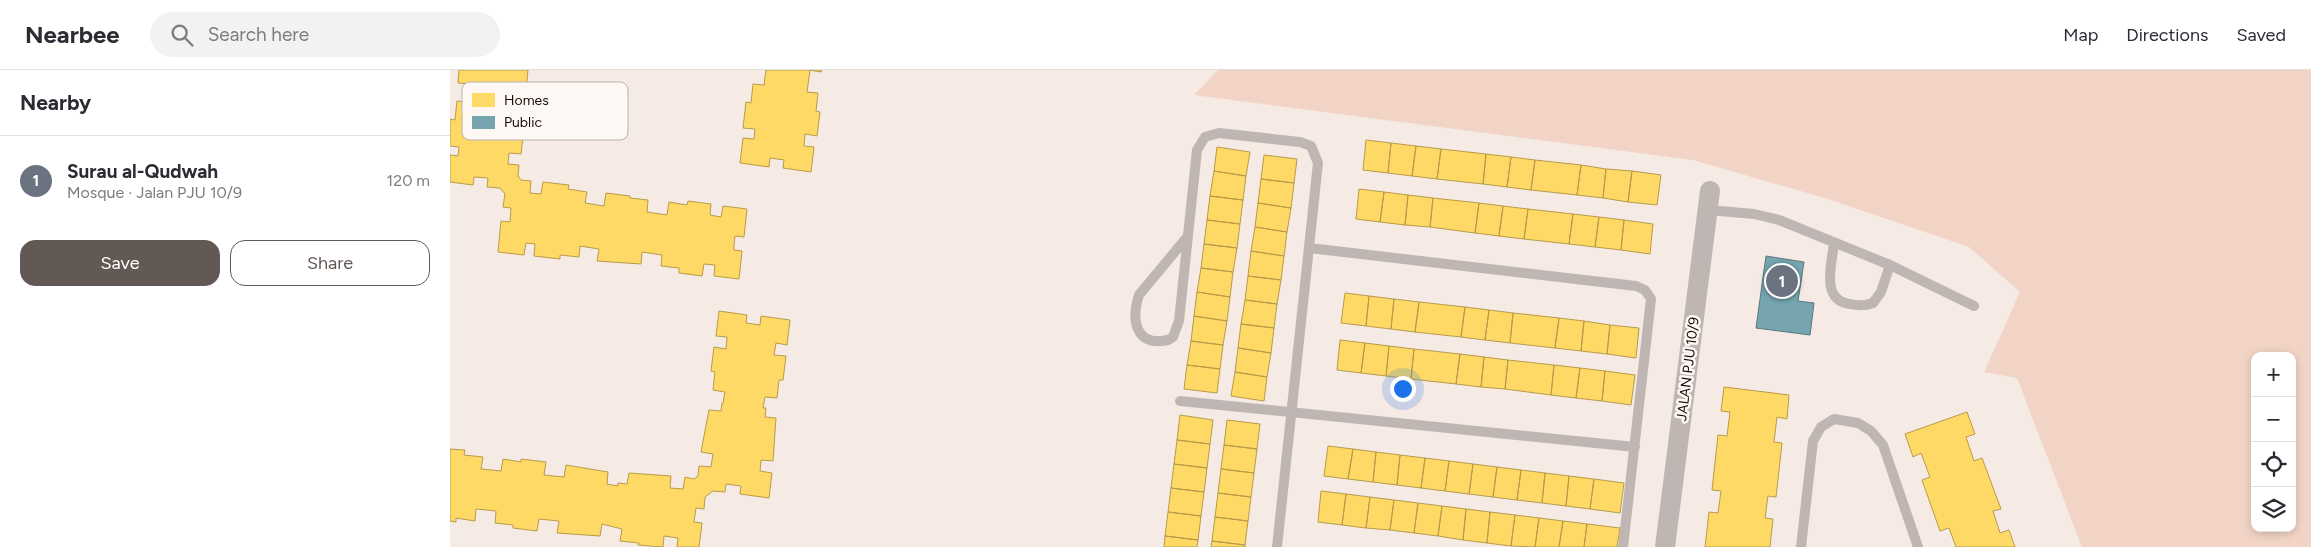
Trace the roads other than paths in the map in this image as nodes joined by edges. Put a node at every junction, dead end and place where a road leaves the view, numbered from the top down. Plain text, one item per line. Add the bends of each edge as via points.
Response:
1 (1709, 200) joint
2 (1188, 236) junction
3 (1834, 243) junction
4 (1309, 248) junction
5 (1890, 265) junction
6 (1974, 306) dead end
7 (1180, 401) dead end
8 (1291, 411) junction
9 (1635, 446) junction
10 (1277, 547) edge
11 (1623, 547) edge
12 (1665, 547) edge
13 (1800, 547) edge
14 (1918, 547) edge

1 - 3 lane via 1779,220
1 - 12 street, JALAN PJU 10/9
2 - 2 lane via 1139,295 1135,306 1134,325 1154,341 1168,340 1177,330
2 - 4 lane via 1200,144 1211,134 1255,137 1300,142 1311,146 1316,154 1318,163
3 - 5 lane
3 - 5 lane via 1830,283 1834,297 1840,302 1860,306 1873,303 1881,292
4 - 8 lane
4 - 9 lane via 1636,286 1645,290 1651,299
5 - 6 lane
7 - 8 lane
8 - 9 lane
8 - 10 lane
9 - 11 lane
13 - 14 lane via 1813,441 1821,426 1834,419 1858,423 1871,431 1883,445

